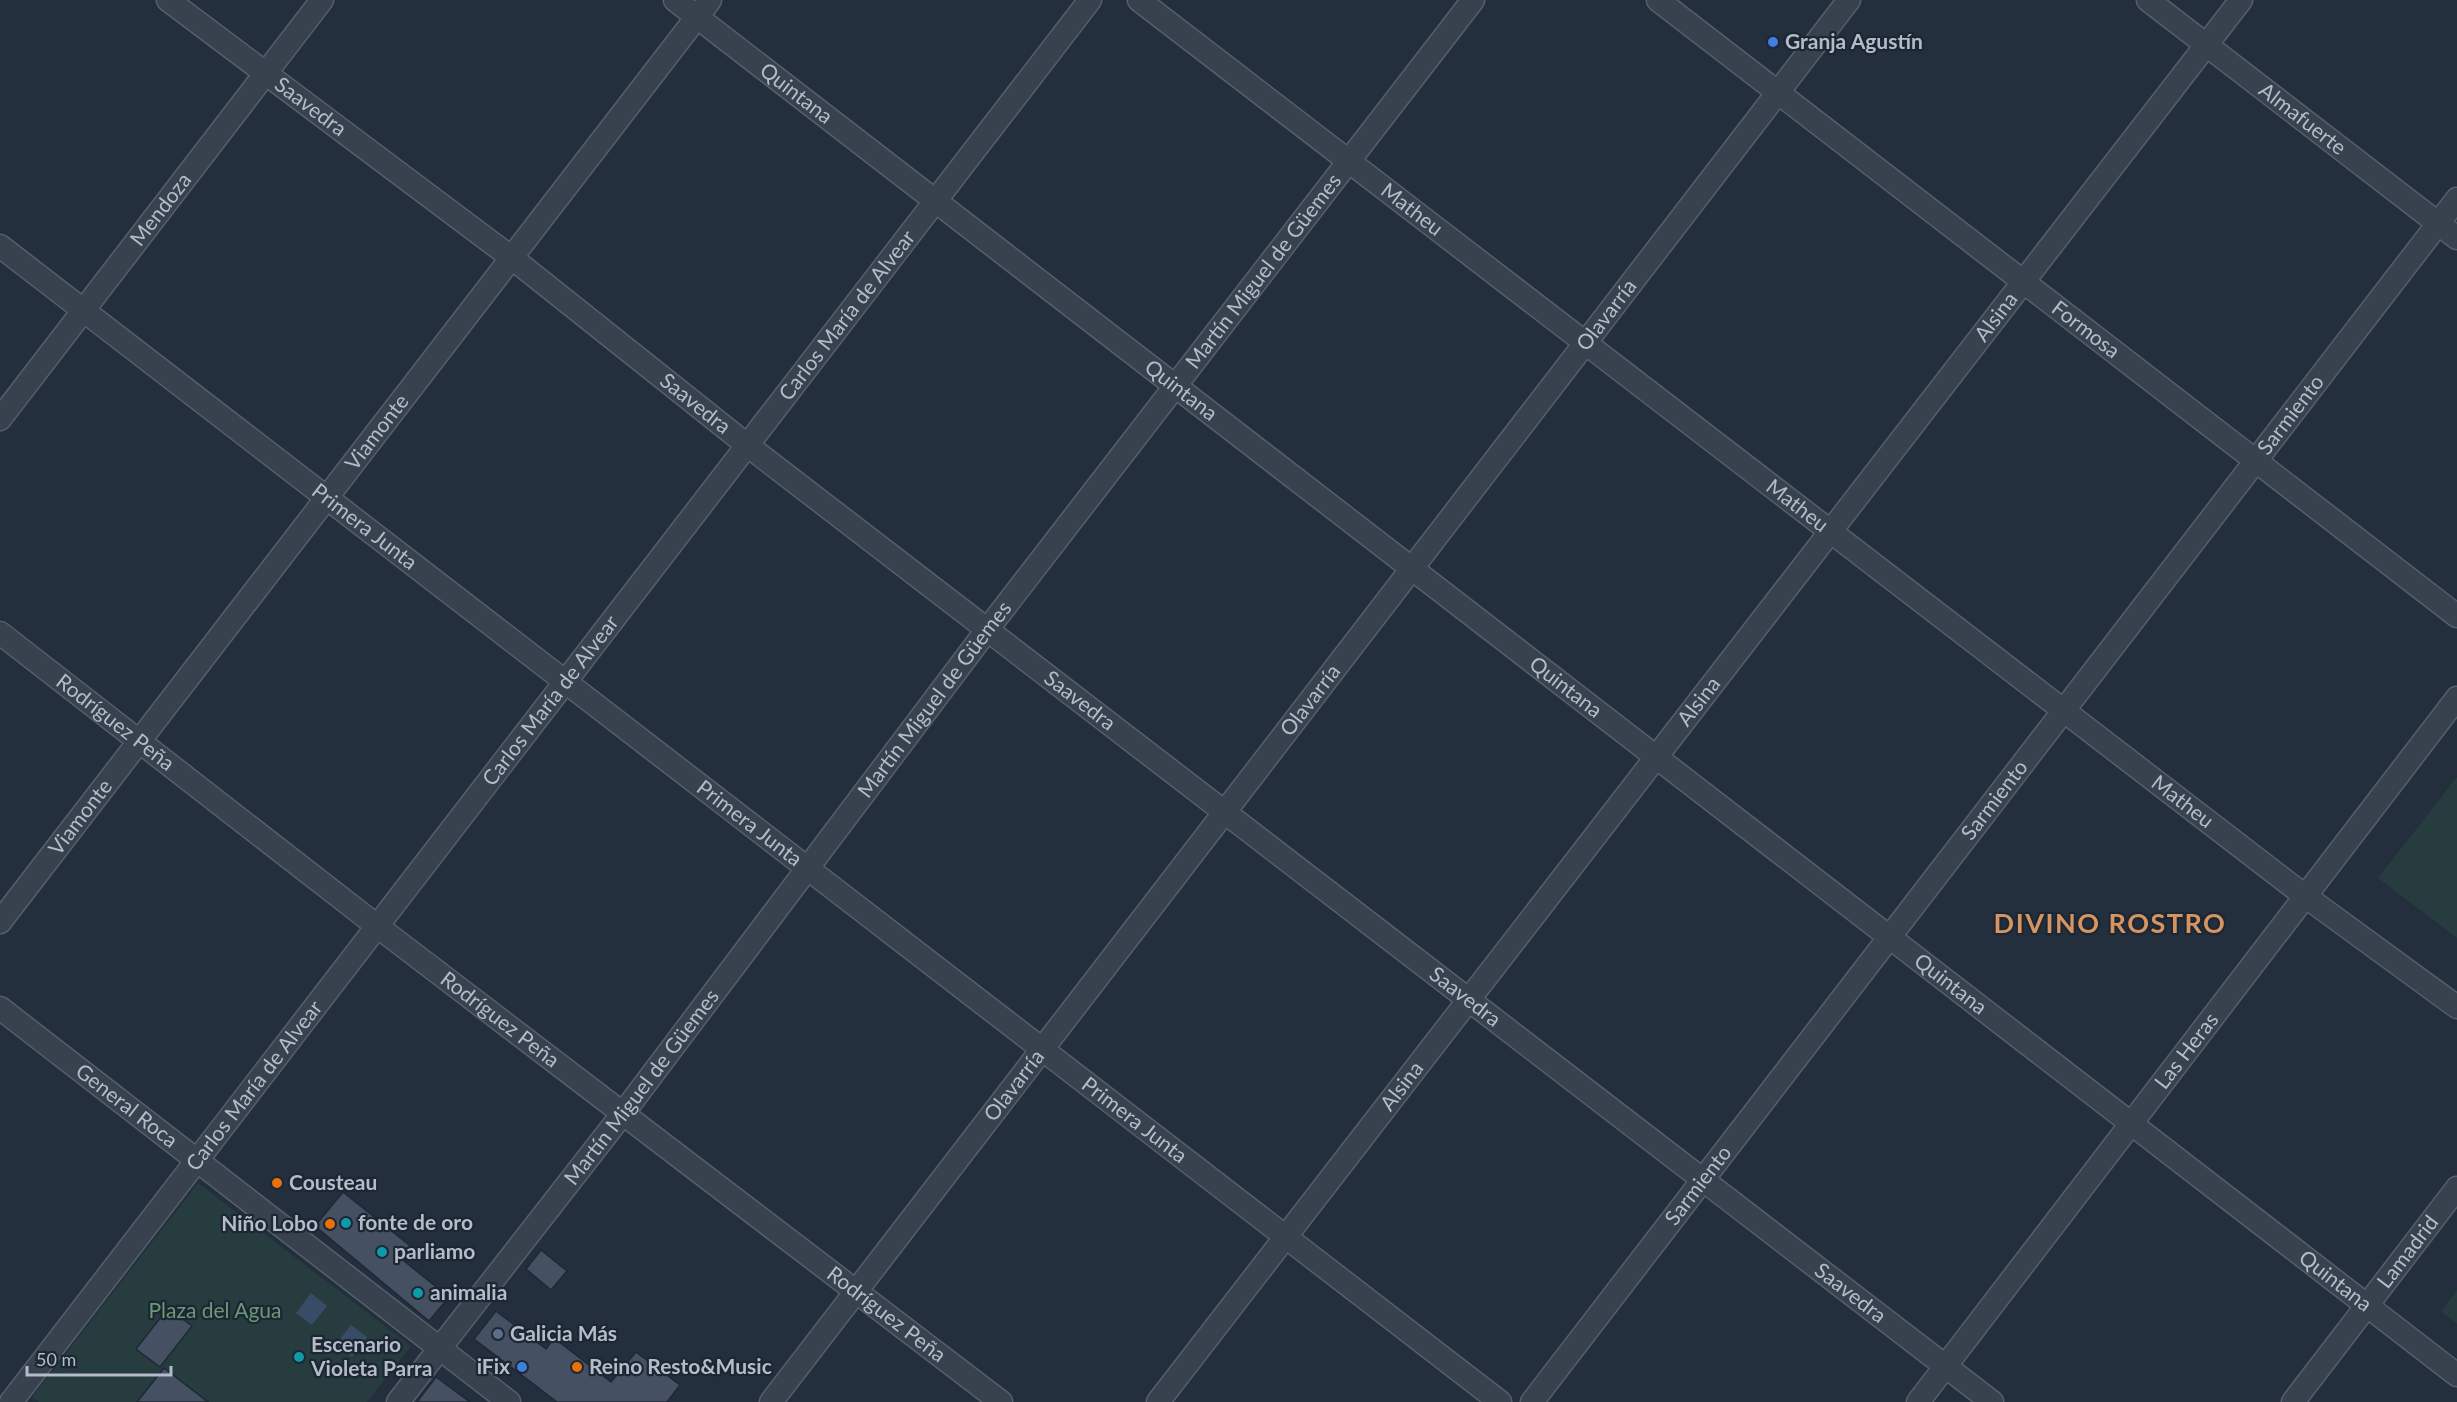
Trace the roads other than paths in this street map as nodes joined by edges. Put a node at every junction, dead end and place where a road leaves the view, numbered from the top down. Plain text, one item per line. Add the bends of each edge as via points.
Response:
1 (168, 0) edge
2 (322, 0) edge
3 (675, 0) edge
4 (1090, 0) edge
5 (1139, 0) edge
6 (1473, 0) edge
7 (1658, 0) edge
8 (1849, 0) edge
9 (2148, 0) edge
10 (2241, 0) edge
11 (704, 8) edge
12 (2206, 45) junction
13 (265, 74) junction
14 (1778, 92) junction
15 (1349, 161) junction
16 (2457, 199) edge
17 (936, 201) junction
18 (2438, 224) junction
19 (2457, 238) edge
20 (0, 246) edge
21 (512, 258) junction
22 (2023, 282) junction
23 (84, 310) junction
24 (1585, 343) junction
25 (1175, 386) junction
26 (0, 419) edge
27 (747, 445) junction
28 (2256, 460) junction
29 (326, 498) junction
30 (1831, 531) junction
31 (1412, 568) junction
32 (2457, 616) edge
33 (987, 630) junction
34 (0, 633) edge
35 (565, 683) junction
36 (2457, 698) edge
37 (2064, 710) junction
38 (140, 741) junction
39 (1656, 757) junction
40 (1224, 812) junction
41 (805, 869) junction
42 (2305, 896) junction
43 (0, 922) edge
44 (377, 926) junction
45 (1890, 937) junction
46 (1469, 1000) junction
47 (2457, 1007) edge
48 (0, 1008) edge
49 (1041, 1051) junction
50 (624, 1112) junction
51 (2131, 1123) junction
52 (197, 1161) junction
53 (1703, 1180) junction
54 (2457, 1188) edge
55 (1285, 1237) junction
56 (856, 1291) junction
57 (2367, 1305) junction
58 (440, 1348) junction
59 (1944, 1367) junction
60 (2457, 1375) edge
61 (0, 1393) edge
62 (11, 1402) edge
63 (398, 1402) edge
64 (509, 1402) edge
65 (771, 1402) edge
66 (1001, 1402) edge
67 (1158, 1402) edge
68 (1500, 1402) edge
69 (1532, 1402) edge
70 (1918, 1402) edge
71 (1992, 1402) edge
72 (2293, 1402) edge

1 - 13 street, Saavedra
2 - 13 street, Mendoza
3 - 11 street, Quintana
4 - 17 street, Carlos María de Alvear
5 - 15 street, Matheu
6 - 15 street, Martín Miguel de Güemes
7 - 14 street, Formosa
8 - 14 street, Olavarría
9 - 12 street, Almafuerte
10 - 12 street, Alsina
11 - 17 street, Quintana
11 - 21 street, Viamonte
12 - 18 street, Almafuerte
12 - 22 street, Alsina
13 - 21 street, Saavedra
13 - 23 street, Mendoza
14 - 22 street, Formosa
14 - 24 street, Olavarría
15 - 24 street, Matheu
15 - 25 street, Martín Miguel de Güemes
16 - 18 street, Sarmiento
17 - 25 street, Quintana
17 - 27 street, Carlos María de Alvear
18 - 19 street, Almafuerte
18 - 28 street, Sarmiento
20 - 23 street, Primera Junta
21 - 27 street, Saavedra
21 - 29 street, Viamonte
22 - 28 street, Formosa
22 - 30 street, Alsina
23 - 26 street, Mendoza
23 - 29 street, Primera Junta
24 - 30 street, Matheu
24 - 31 street, Olavarría
25 - 31 street, Quintana
25 - 33 street, Martín Miguel de Güemes
27 - 33 street, Saavedra
27 - 35 street, Carlos María de Alvear
28 - 32 street, Formosa
28 - 37 street, Sarmiento
29 - 35 street, Primera Junta
29 - 38 street, Viamonte
30 - 37 street, Matheu
30 - 39 street, Alsina
31 - 39 street, Quintana
31 - 40 street, Olavarría
33 - 40 street, Saavedra
33 - 41 street, Martín Miguel de Güemes
34 - 38 street, Rodríguez Peña
35 - 41 street, Primera Junta
35 - 44 street, Carlos María de Alvear
36 - 42 street, Las Heras
37 - 42 street, Matheu
37 - 45 street, Sarmiento
38 - 43 street, Viamonte
38 - 44 street, Rodríguez Peña
39 - 45 street, Quintana
39 - 46 street, Alsina
40 - 46 street, Saavedra
40 - 49 street, Olavarría
41 - 49 street, Primera Junta
41 - 50 street, Martín Miguel de Güemes
42 - 47 street, Matheu
42 - 51 street, Las Heras
44 - 50 street, Rodríguez Peña
44 - 52 street, Carlos María de Alvear
45 - 51 street, Quintana
45 - 53 street, Sarmiento
46 - 53 street, Saavedra
46 - 55 street, Alsina
48 - 52 street, General Roca
49 - 55 street, Primera Junta
49 - 56 street, Olavarría
50 - 56 street, Rodríguez Peña
50 - 58 street, Martín Miguel de Güemes
51 - 57 street, Quintana
51 - 59 street, Las Heras
52 - 58 street, General Roca
52 - 62 street, Carlos María de Alvear
53 - 59 street, Saavedra
53 - 69 street, Sarmiento
54 - 57 street, Lamadrid
55 - 67 street, Alsina
55 - 68 street, Primera Junta
56 - 65 street, Olavarría
56 - 66 street, Rodríguez Peña
57 - 60 street, Quintana
57 - 72 street, Lamadrid
58 - 63 street, Martín Miguel de Güemes
58 - 64 street, General Roca
59 - 70 street, Las Heras
59 - 71 street, Saavedra
61 - 62 street

